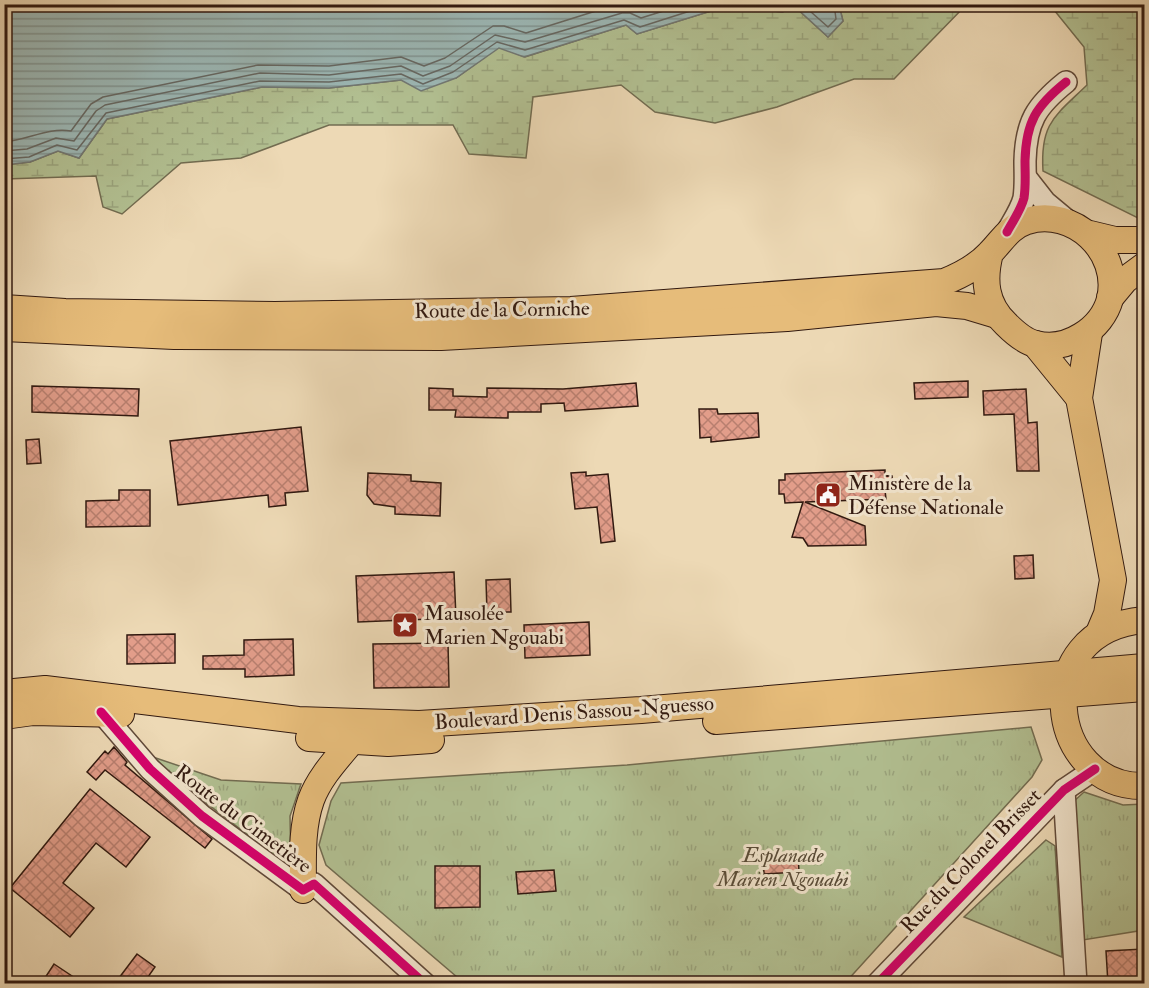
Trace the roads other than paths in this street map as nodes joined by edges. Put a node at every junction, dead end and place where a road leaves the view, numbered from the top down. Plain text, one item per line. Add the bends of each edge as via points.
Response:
1 (1066, 82) dead end
2 (1027, 179) junction
3 (1079, 228) junction
4 (1007, 232) junction
5 (1144, 240) edge
6 (990, 253) junction
7 (1144, 266) edge
8 (1110, 298) junction
9 (4, 308) edge
10 (997, 315) junction
11 (4, 328) edge
12 (1089, 333) junction
13 (1035, 344) junction
14 (1079, 398) junction
15 (1113, 580) junction
16 (1144, 613) edge
17 (1144, 620) edge
18 (1099, 633) junction
19 (1144, 667) edge
20 (1065, 684) junction
21 (1144, 688) edge
22 (4, 693) edge
23 (101, 712) junction
24 (4, 716) edge
25 (351, 742) junction
26 (1074, 745) junction
27 (1095, 769) junction
28 (1068, 786) junction
29 (1144, 786) edge
30 (303, 890) junction
31 (425, 984) edge
32 (877, 984) edge
33 (1076, 984) edge

1 - 2 street via 1048,97 1028,128
2 - 3 street via 1045,202
2 - 4 street via 1023,201
3 - 4 main road via 1048,218 1026,221
3 - 5 main road via 1115,240
3 - 8 main road via 1103,255 1110,278
4 - 6 main road
6 - 9 main road, Route de la Corniche via 966,273 944,282 571,310 275,315
6 - 10 main road via 985,273 987,292
7 - 8 main road
8 - 12 main road via 1101,319
10 - 11 main road, Route de la Corniche via 967,306 936,303 787,318 441,337 174,336
10 - 13 main road
12 - 13 main road via 1065,344
12 - 14 main road
13 - 14 main road
14 - 15 main road
15 - 16 main road via 1122,594
15 - 18 main road
17 - 18 main road via 1125,622
18 - 20 main road via 1080,651
19 - 20 main road, Boulevard Denis Sassou-Nguesso
20 - 21 main road, Boulevard Denis Sassou-Nguesso
20 - 22 main road, Boulevard Denis Sassou-Nguesso via 419,724 298,720 45,689
20 - 25 main road, Boulevard Denis Sassou-Nguesso via 513,735
20 - 26 main road via 1064,721
23 - 24 main road, Boulevard Denis Sassou-Nguesso
23 - 25 main road, Boulevard Denis Sassou-Nguesso
23 - 30 street, Route du Cimetière via 150,769 202,816
25 - 30 main road via 326,772 311,801 303,842
26 - 27 main road
26 - 28 street, Rue du Colonel Brisset
27 - 28 street, Rue du Colonel Brisset
27 - 29 main road via 1115,781
28 - 32 street, Rue du Colonel Brisset
28 - 33 street
30 - 31 street, Route du Cimetière via 314,884

